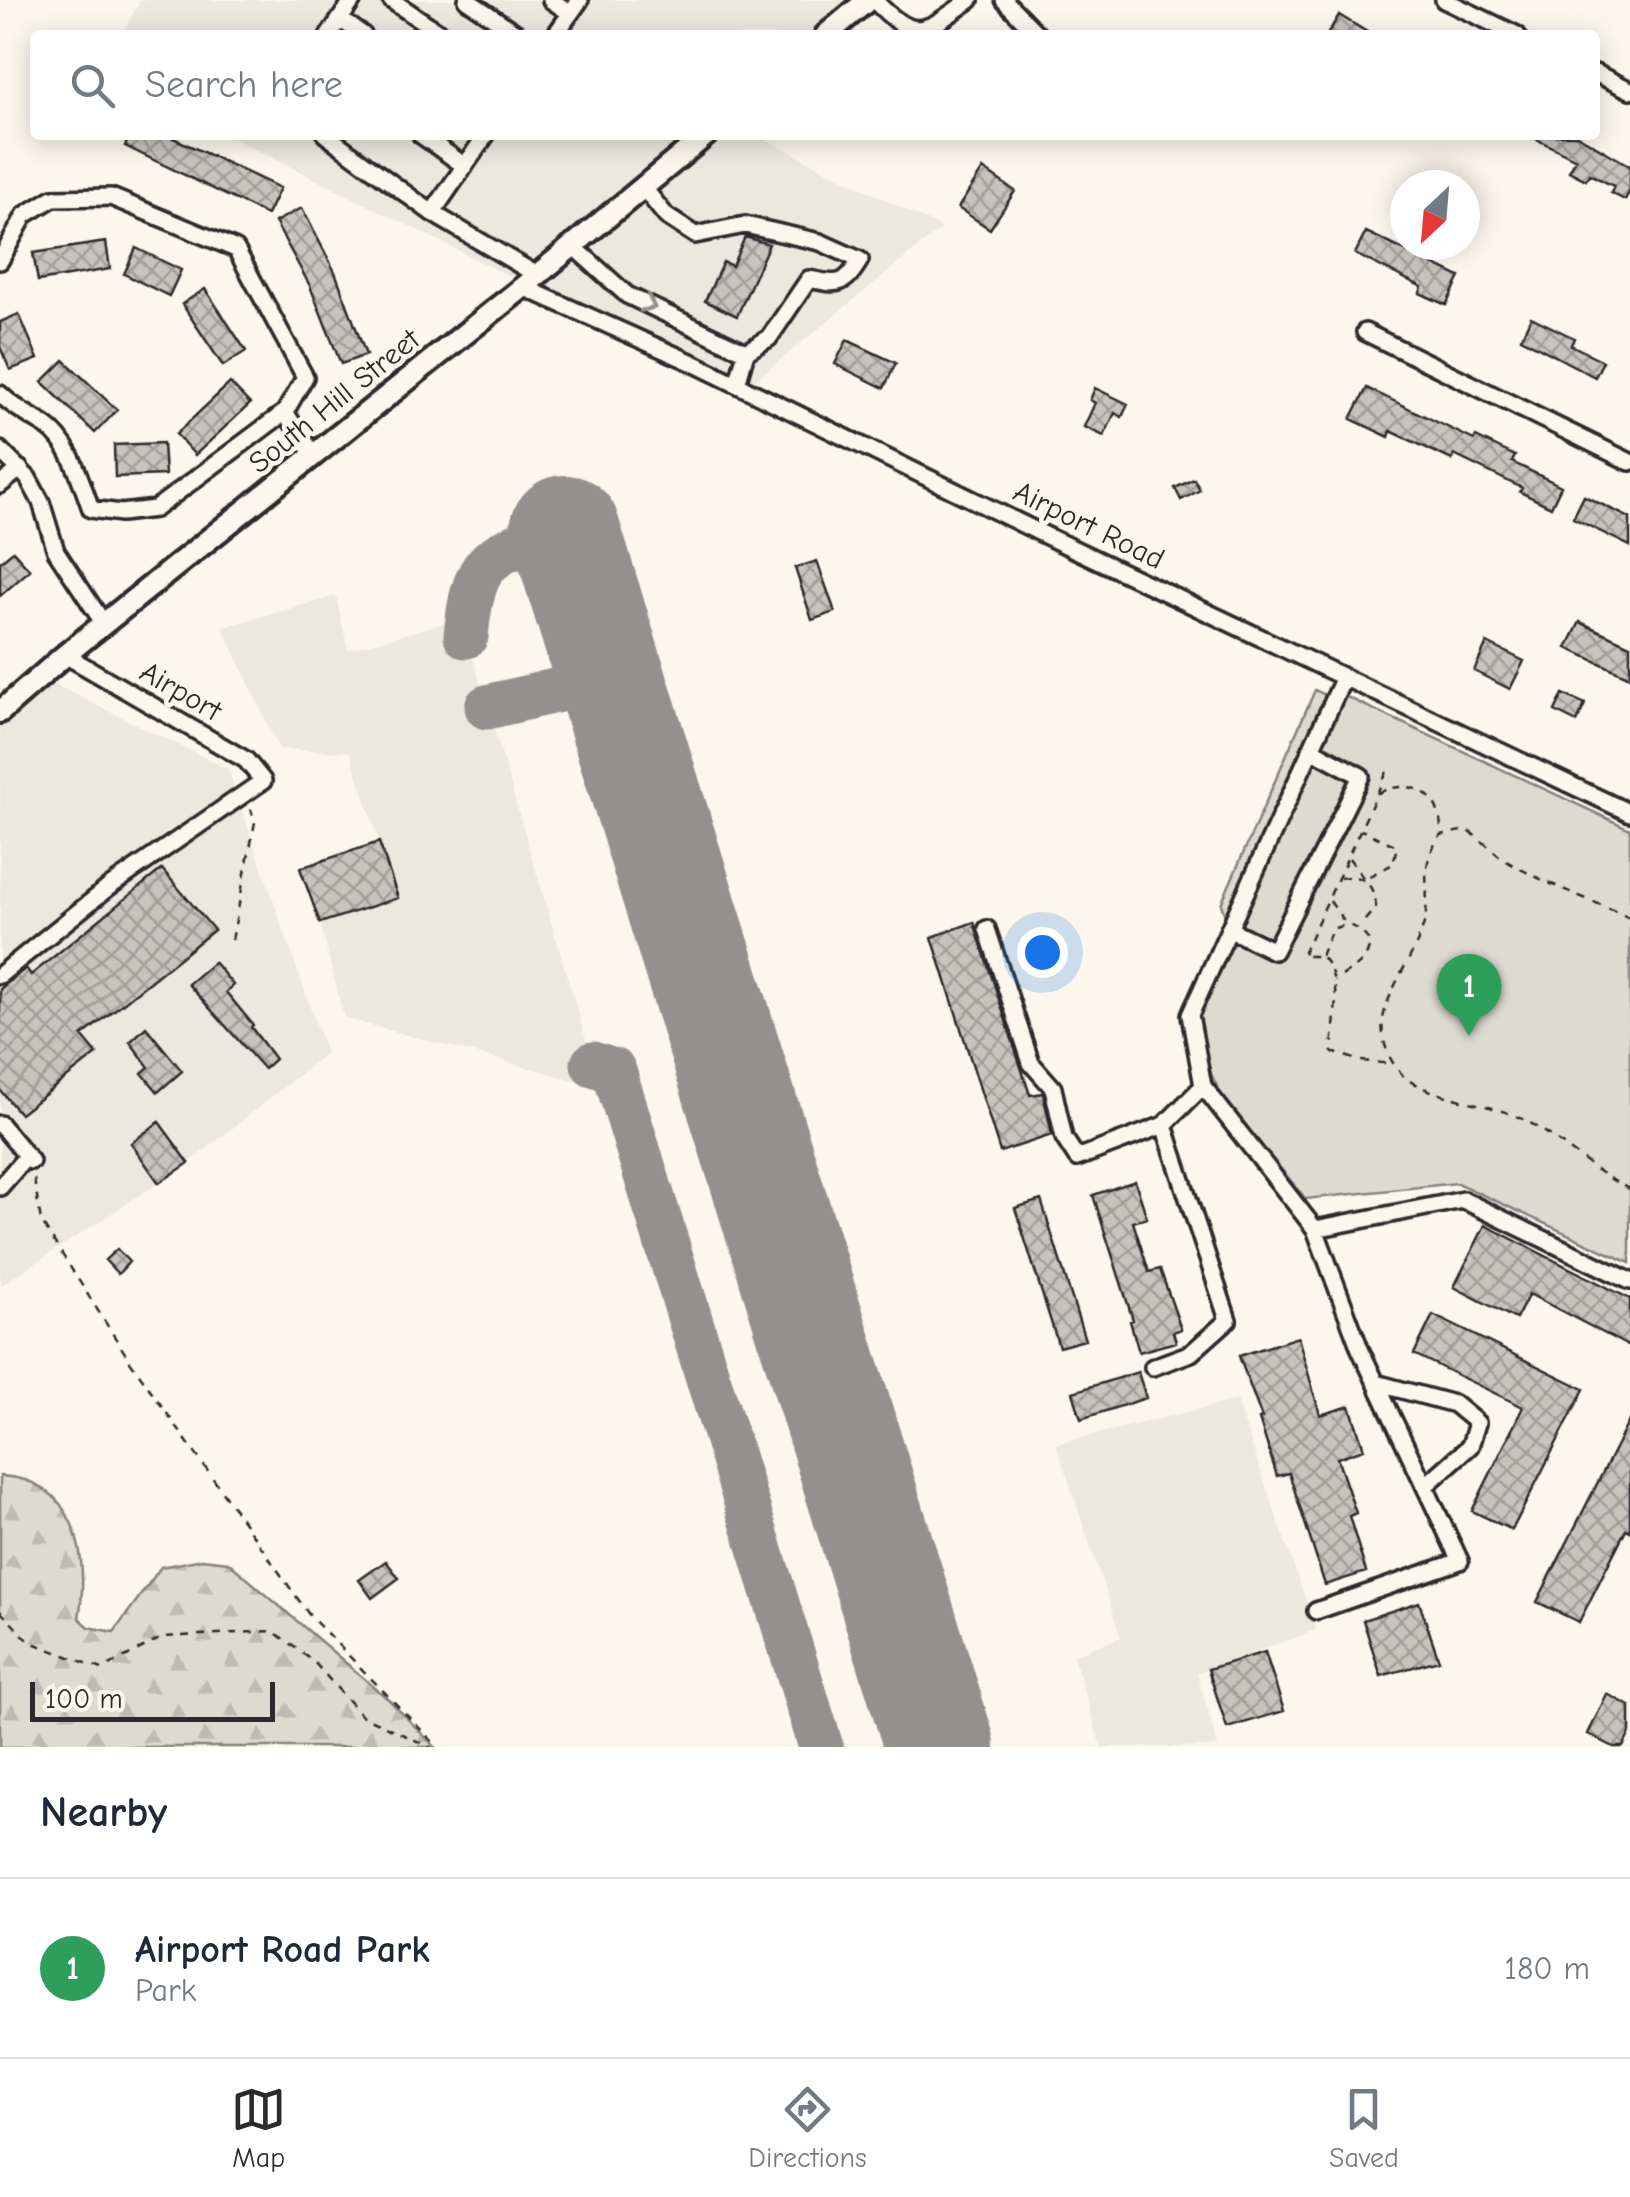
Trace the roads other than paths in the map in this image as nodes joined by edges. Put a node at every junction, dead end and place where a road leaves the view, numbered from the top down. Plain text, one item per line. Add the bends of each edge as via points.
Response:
1 (353, 0) edge
2 (391, 0) edge
3 (467, 0) edge
4 (551, 0) edge
5 (871, 0) edge
6 (970, 0) edge
7 (1004, 0) edge
8 (1444, 0) edge
9 (575, 7) edge
10 (340, 19) junction
11 (332, 30) edge
12 (356, 30) edge
13 (436, 30) edge
14 (511, 30) edge
15 (559, 30) edge
16 (832, 30) edge
17 (1033, 30) edge
18 (1507, 30) edge
19 (1600, 75) edge
20 (1630, 90) edge
21 (333, 140) edge
22 (428, 140) edge
23 (483, 140) edge
24 (700, 140) edge
25 (465, 166) junction
26 (643, 187) junction
27 (432, 213) junction
28 (573, 246) junction
29 (0, 261) edge
30 (530, 282) junction
31 (1365, 332) dead end
32 (746, 352) junction
33 (736, 384) junction
34 (0, 394) edge
35 (285, 412) junction
36 (0, 450) edge
37 (314, 456) junction
38 (1630, 462) edge
39 (20, 469) junction
40 (0, 485) edge
41 (104, 624) junction
42 (66, 655) junction
43 (1344, 677) junction
44 (0, 712) edge
45 (1311, 749) junction
46 (1630, 813) edge
47 (986, 929) dead end
48 (1229, 929) junction
49 (0, 976) edge
50 (1203, 1086) junction
51 (0, 1124) edge
52 (1164, 1125) junction
53 (0, 1187) edge
54 (1315, 1229) junction
55 (1630, 1281) edge
56 (1153, 1367) dead end
57 (1376, 1382) junction
58 (1424, 1486) junction
59 (1316, 1611) dead end

1 - 10 street
2 - 13 street
3 - 14 street
4 - 9 street
5 - 6 street via 908,29 927,29
5 - 16 main road
7 - 17 street
8 - 18 street
9 - 15 street
10 - 11 street
10 - 12 street
19 - 20 street
21 - 27 street, Airport Road
22 - 25 street
23 - 25 street
24 - 26 main road, South Hill Street
25 - 27 street
26 - 28 main road, South Hill Street
26 - 32 street via 666,216 695,235 745,226 820,242 860,260 836,284 809,280 769,338
27 - 30 street, Airport Road
28 - 30 main road, South Hill Street
28 -> 32 street via 627,295
29 - 35 street via 25,215 53,198 111,197 236,249 306,376
30 - 33 street, Airport Road
30 - 37 main road, South Hill Street
31 - 38 street
32 - 33 street
33 - 43 street, Airport Road
34 - 35 street via 50,428 75,465 91,508 121,513 155,509
35 - 37 street
36 - 39 street
37 - 41 main road, South Hill Street
39 - 40 street
39 - 41 street via 41,502 65,567
41 - 42 main road, South Hill Street
42 - 44 main road, South Hill Street
42 - 49 street, Airport via 246,760 263,781 109,887
43 - 45 street
43 - 46 street, Airport Road
45 - 48 street
45 - 48 street via 1361,776 1274,951
47 - 52 street via 1031,1063 1053,1088 1064,1138 1077,1158
48 - 50 street via 1190,1016
50 - 52 street
50 - 54 street
51 - 53 street via 29,1159
52 - 56 street via 1228,1320 1191,1353
54 - 55 street via 1463,1200
54 - 57 street
57 - 58 street
57 - 58 street via 1454,1404 1477,1422 1470,1446
58 - 59 street via 1460,1561

